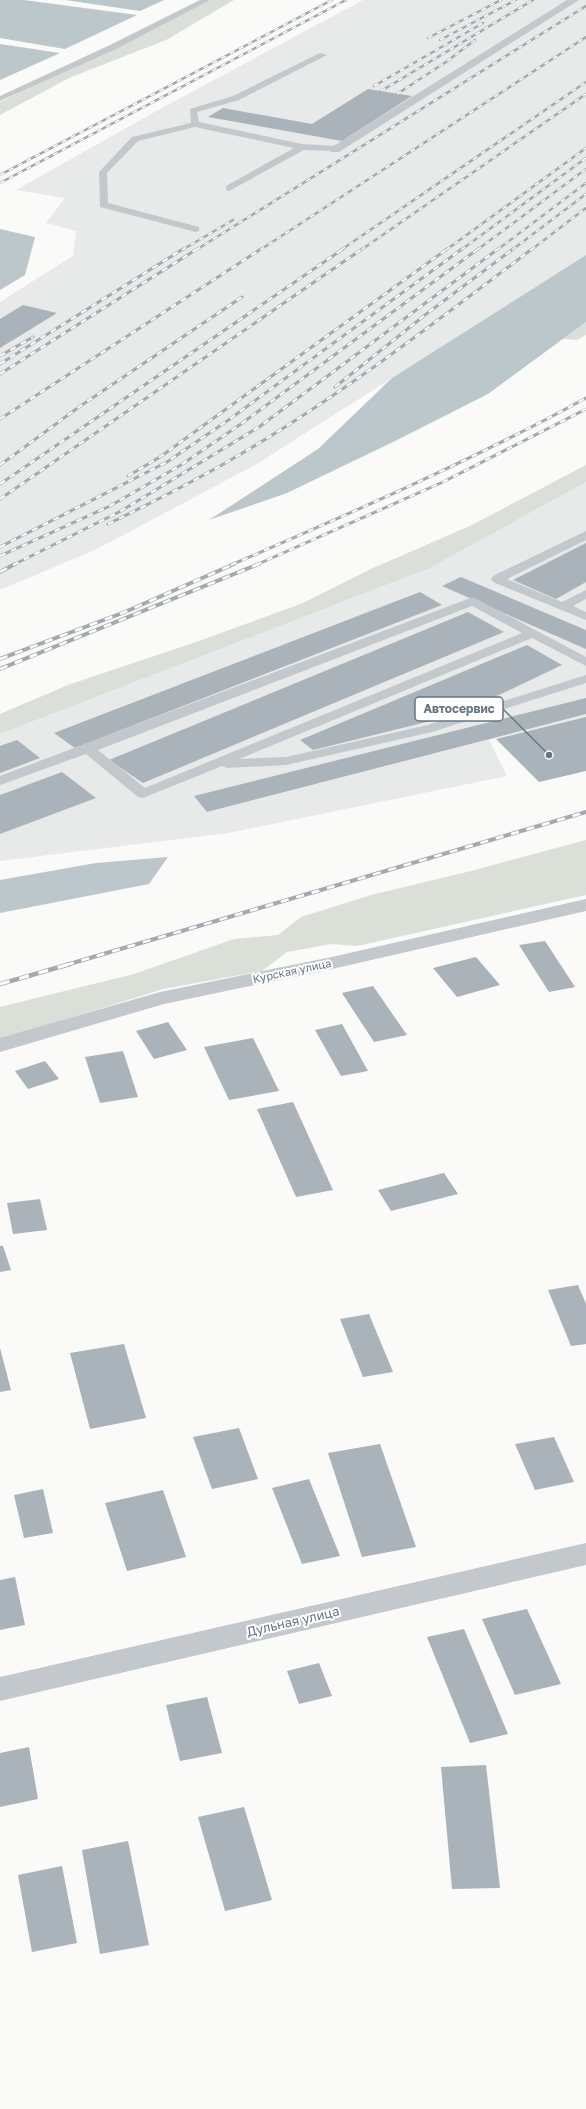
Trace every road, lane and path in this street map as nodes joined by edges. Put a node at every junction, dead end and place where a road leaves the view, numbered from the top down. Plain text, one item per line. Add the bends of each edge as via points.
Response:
1 (206, 0) edge
2 (574, 0) edge
3 (323, 55) dead end
4 (0, 99) edge
5 (195, 124) junction
6 (302, 147) junction
7 (335, 149) joint
8 (229, 188) dead end
9 (196, 229) dead end
10 (586, 535) edge
11 (586, 594) edge
12 (563, 606) junction
13 (586, 616) edge
14 (532, 633) junction
15 (586, 662) edge
16 (586, 679) edge
17 (88, 749) junction
18 (215, 764) junction
19 (0, 781) edge
20 (586, 905) edge
21 (0, 1045) edge
22 (586, 1554) edge
23 (0, 1689) edge

1 - 4 lane via 113,47
2 - 7 street
3 - 5 lane via 236,98 193,111
5 - 6 lane
5 - 9 lane via 135,139 103,172 103,205
6 - 7 lane
6 - 8 lane
10 - 12 lane via 497,579
11 - 12 lane
12 - 13 lane
14 - 15 lane
14 - 17 lane via 473,601
14 - 18 lane
16 - 18 lane via 432,728 286,761
17 - 18 lane via 143,794
17 - 19 lane
20 - 21 street, Курская улица via 332,963 160,998
22 - 23 street, Дульная улица

